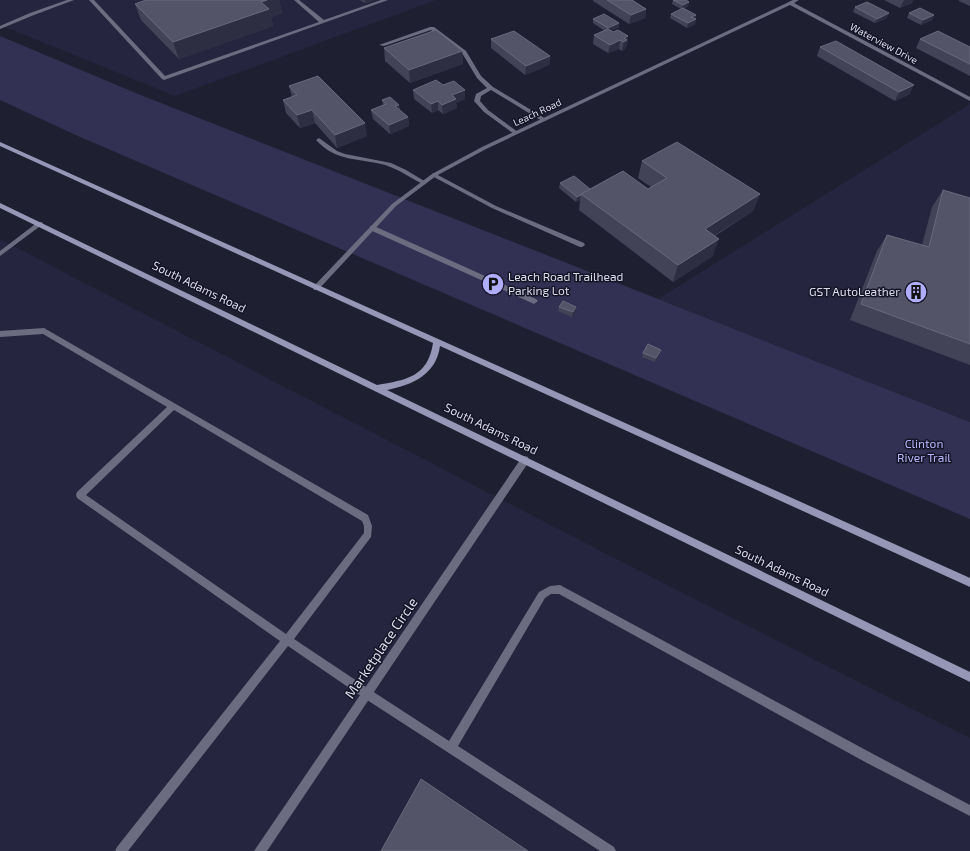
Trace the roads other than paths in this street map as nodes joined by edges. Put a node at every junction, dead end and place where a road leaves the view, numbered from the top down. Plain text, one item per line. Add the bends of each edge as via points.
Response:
1 (72, 0) edge
2 (91, 0) edge
3 (296, 0) edge
4 (386, 0) edge
5 (797, 0) edge
6 (790, 3) junction
7 (323, 22) junction
8 (0, 28) edge
9 (382, 45) dead end
10 (491, 88) junction
11 (970, 99) edge
12 (544, 120) junction
13 (516, 133) junction
14 (318, 140) dead end
15 (1, 145) edge
16 (434, 175) junction
17 (423, 182) junction
18 (0, 205) edge
19 (40, 224) junction
20 (372, 228) junction
21 (582, 245) dead end
22 (0, 254) edge
23 (316, 288) junction
24 (534, 301) dead end
25 (0, 334) edge
26 (436, 342) junction
27 (377, 388) junction
28 (173, 406) junction
29 (525, 460) junction
30 (970, 583) edge
31 (287, 640) junction
32 (970, 677) edge
33 (366, 694) junction
34 (451, 748) junction
35 (970, 811) edge
36 (121, 851) edge
37 (260, 851) edge
38 (610, 851) edge

1 - 8 street
2 - 7 street via 164,78
3 - 7 street
4 - 7 street
5 - 6 street, Leach Road
6 - 11 street, Waterview Drive
6 - 12 street, Leach Road
9 - 10 street via 432,28 464,52 479,77
10 - 12 street
10 - 13 street via 478,95 477,101 486,111
12 - 13 street, Leach Road
13 - 16 street, Leach Road
14 - 17 street via 329,150 353,159 385,163
15 - 23 main road
16 - 17 street, Leach Road
16 - 21 street via 494,207
17 - 20 street, Leach Road via 394,205
18 - 19 main road, South Adams Road
19 - 22 street
19 - 27 main road, South Adams Road
20 - 23 street, Leach Road
20 - 24 street
23 - 26 main road
25 - 28 street via 44,331
26 - 27 main road via 436,351 426,371 399,385
26 - 30 main road
27 - 29 main road, South Adams Road
28 - 31 street via 365,518 368,534
28 - 31 street via 80,495
29 - 32 main road, South Adams Road
29 - 33 street, Marketplace Circle
31 - 33 street
31 - 36 street
33 - 34 street
33 - 37 street, Marketplace Circle
34 - 35 street via 542,595 550,590 560,589
34 - 38 street

